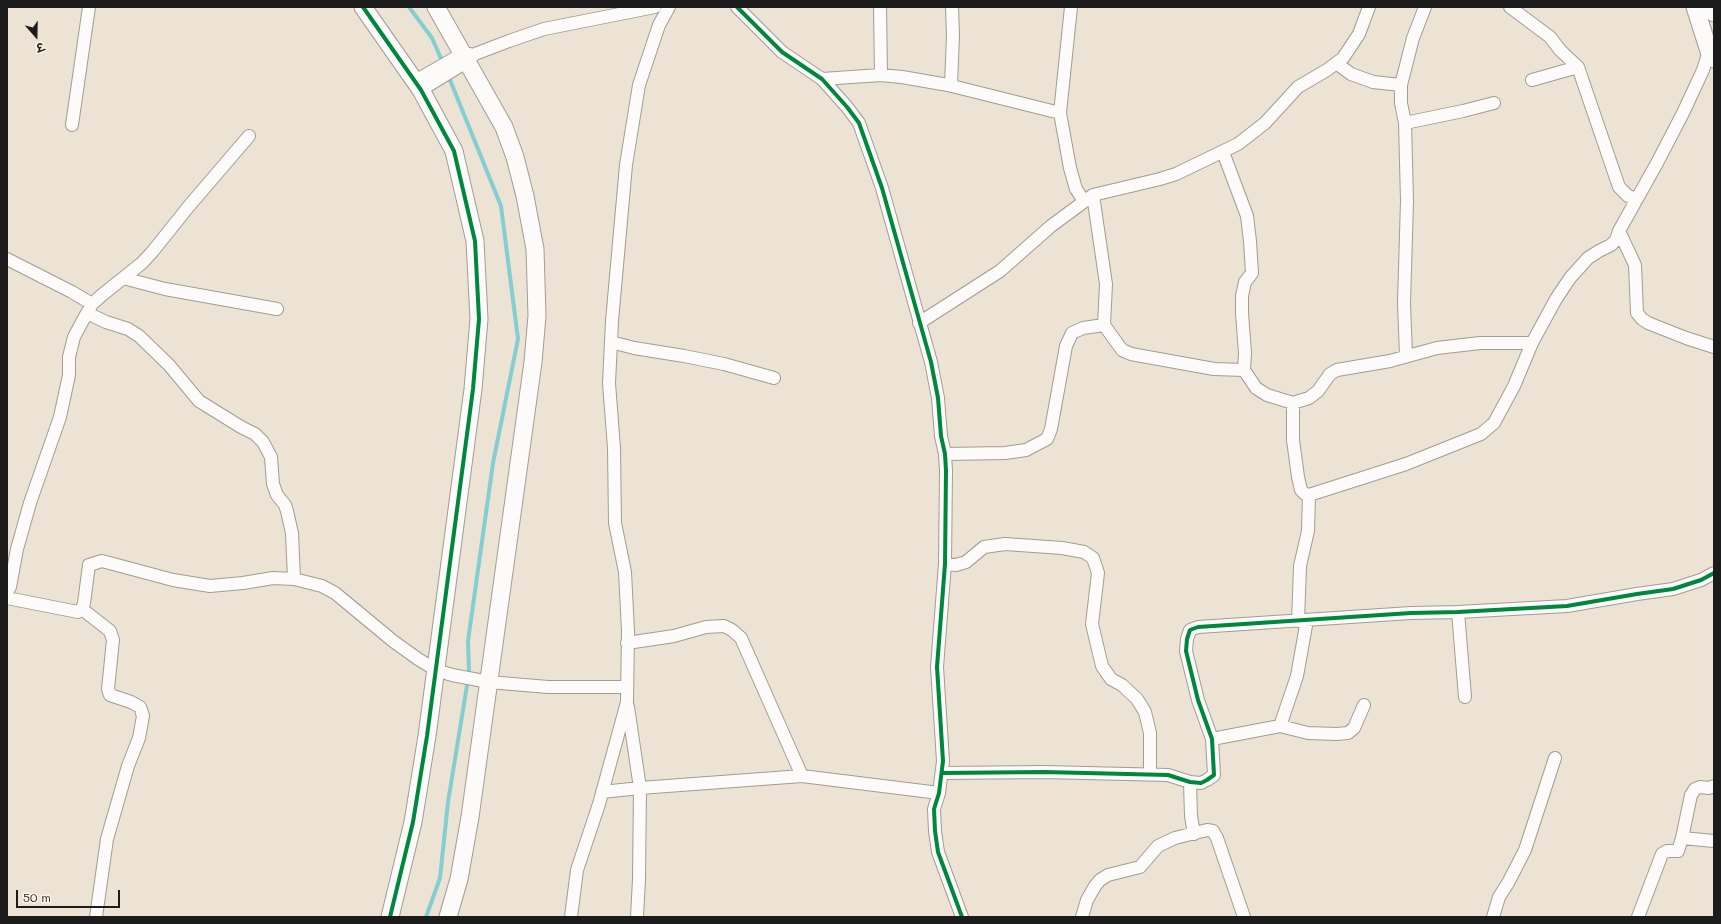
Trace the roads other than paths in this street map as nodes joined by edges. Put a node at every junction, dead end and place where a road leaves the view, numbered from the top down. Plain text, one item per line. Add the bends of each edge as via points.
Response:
1 (88, 7) edge
2 (363, 7) edge
3 (436, 7) edge
4 (655, 7) edge
5 (669, 7) edge
6 (737, 7) edge
7 (880, 7) edge
8 (952, 7) edge
9 (1071, 7) edge
10 (1369, 7) edge
11 (1425, 7) edge
12 (1510, 7) edge
13 (1694, 7) edge
14 (1712, 7) edge
15 (1714, 13) edge
16 (1712, 51) edge
17 (464, 59) junction
18 (1336, 63) junction
19 (1578, 67) junction
20 (881, 75) junction
21 (822, 79) junction
22 (1532, 80) dead end
23 (425, 81) junction
24 (1402, 85) junction
25 (951, 86) junction
26 (1494, 103) dead end
27 (1060, 113) junction
28 (1405, 123) junction
29 (72, 125) dead end
30 (249, 136) dead end
31 (1223, 152) junction
32 (1088, 198) junction
33 (1637, 199) junction
34 (1619, 231) junction
35 (7, 259) edge
36 (123, 278) junction
37 (90, 308) junction
38 (277, 309) dead end
39 (919, 324) junction
40 (1104, 325) junction
41 (611, 342) junction
42 (1532, 343) junction
43 (1714, 347) edge
44 (1406, 356) junction
45 (1244, 370) junction
46 (774, 378) dead end
47 (1293, 403) junction
48 (945, 454) junction
49 (1309, 495) junction
50 (946, 564) junction
51 (1714, 573) edge
52 (294, 579) junction
53 (7, 592) edge
54 (7, 598) edge
55 (82, 610) junction
56 (1458, 612) junction
57 (1303, 621) junction
58 (627, 643) junction
59 (436, 670) junction
60 (489, 682) junction
61 (626, 688) junction
62 (1465, 697) dead end
63 (627, 702) junction
64 (1364, 705) dead end
65 (1280, 726) junction
66 (1212, 739) junction
67 (1555, 758) dead end
68 (942, 773) junction
69 (1150, 774) junction
70 (802, 776) junction
71 (1190, 782) junction
72 (1714, 786) edge
73 (640, 788) junction
74 (602, 792) junction
75 (939, 793) junction
76 (1194, 834) junction
77 (1682, 838) junction
78 (1714, 841) edge
79 (96, 917) edge
80 (390, 917) edge
81 (448, 917) edge
82 (571, 917) edge
83 (637, 917) edge
84 (962, 917) edge
85 (1082, 917) edge
86 (1244, 917) edge
87 (1493, 917) edge
88 (1638, 917) edge

1 - 29 street
2 - 23 street
3 - 17 street
4 - 17 street via 544,29
5 - 41 street via 659,25 640,85 626,165
6 - 21 street via 782,52
7 - 20 street
8 - 25 street
9 - 27 street
10 - 18 street via 1359,34 1347,53
11 - 24 street via 1413,38
12 - 19 street via 1550,37
13 - 16 street
14 - 15 street
16 - 33 street via 1683,113
17 - 23 street
17 - 60 street via 504,126 525,196 535,249 537,316 533,362
18 - 24 street via 1351,74 1373,82
18 - 31 street via 1298,87 1261,126
19 - 22 street
19 - 33 street via 1619,187 1628,196
20 - 21 street
20 - 25 street
21 - 39 street via 859,123 882,188
23 - 59 street via 454,151 475,241 479,319 473,389
24 - 28 street via 1401,103
25 - 27 street
26 - 28 street
27 - 32 street via 1076,189
28 - 44 street via 1408,201 1404,303
30 - 36 street via 153,252
31 - 32 street via 1160,180
31 - 45 street via 1244,205 1250,241 1252,273 1244,282 1242,296
32 - 39 street via 1051,226 1000,271
32 - 40 street via 1106,284
33 - 34 street
34 - 42 street via 1611,245 1588,258 1570,278
34 - 43 street via 1635,266 1637,314 1648,323
35 - 37 street via 72,292
36 - 37 street
36 - 38 street via 165,289
37 - 52 street via 106,322 128,328 139,336 199,400 255,434 263,442 271,456 273,484 289,518
37 - 53 street via 74,337 60,417 30,503
39 - 48 street via 931,362
40 - 45 street via 1122,350 1131,354 1214,369
40 - 48 street via 1083,328 1072,333 1066,346 1047,439 1026,450
41 - 46 street via 724,364
41 - 58 street via 609,383 614,448 615,523 625,572
42 - 44 street via 1480,343 1437,348
42 - 49 street via 1514,386 1494,423 1481,434 1406,464
44 - 47 street via 1337,370 1330,374 1318,391 1309,398
45 - 47 street via 1256,388 1267,395
47 - 49 street via 1293,440 1298,477 1301,490
48 - 50 street
49 - 57 street via 1308,531 1300,566
50 - 68 street via 937,667
50 - 69 street via 966,562 984,547 1005,544 1062,548 1084,552 1093,558 1098,572 1092,624 1102,666 1111,679 1137,699 1145,712 1150,733
51 - 56 street via 1673,589 1567,606
52 - 55 street via 273,578 210,586 173,580 102,561 89,564
52 - 59 street via 335,592 393,641
54 - 55 street via 78,612
55 - 79 street via 110,631 113,640 108,689 110,695 140,707 143,716 139,738 128,766 107,839
56 - 57 street
56 - 62 street
57 - 65 street via 1297,676
57 - 66 street via 1198,627 1190,630 1186,651 1198,700
58 - 61 street
58 - 70 street via 674,636 706,627 724,626 732,630 741,638
59 - 60 street
59 - 80 street via 413,822
60 - 61 street via 548,687
60 - 81 street via 470,817 459,879
61 - 63 street
63 - 73 street
63 - 74 street
64 - 65 street via 1354,728 1348,733 1308,733
65 - 66 street
66 - 71 street via 1214,775 1201,783
67 - 87 street via 1525,850 1499,897
68 - 69 street
68 - 75 street
69 - 71 street via 1168,775
70 - 73 street
70 - 75 street
71 - 76 street
72 - 77 street via 1700,787 1691,795
73 - 74 street
73 - 83 street
74 - 82 street via 577,870
75 - 84 street via 934,809 938,852
76 - 85 street via 1175,838 1158,846 1140,867 1108,874 1095,886
76 - 86 street via 1213,831
77 - 78 street
77 - 88 street via 1678,851 1667,851 1662,854

